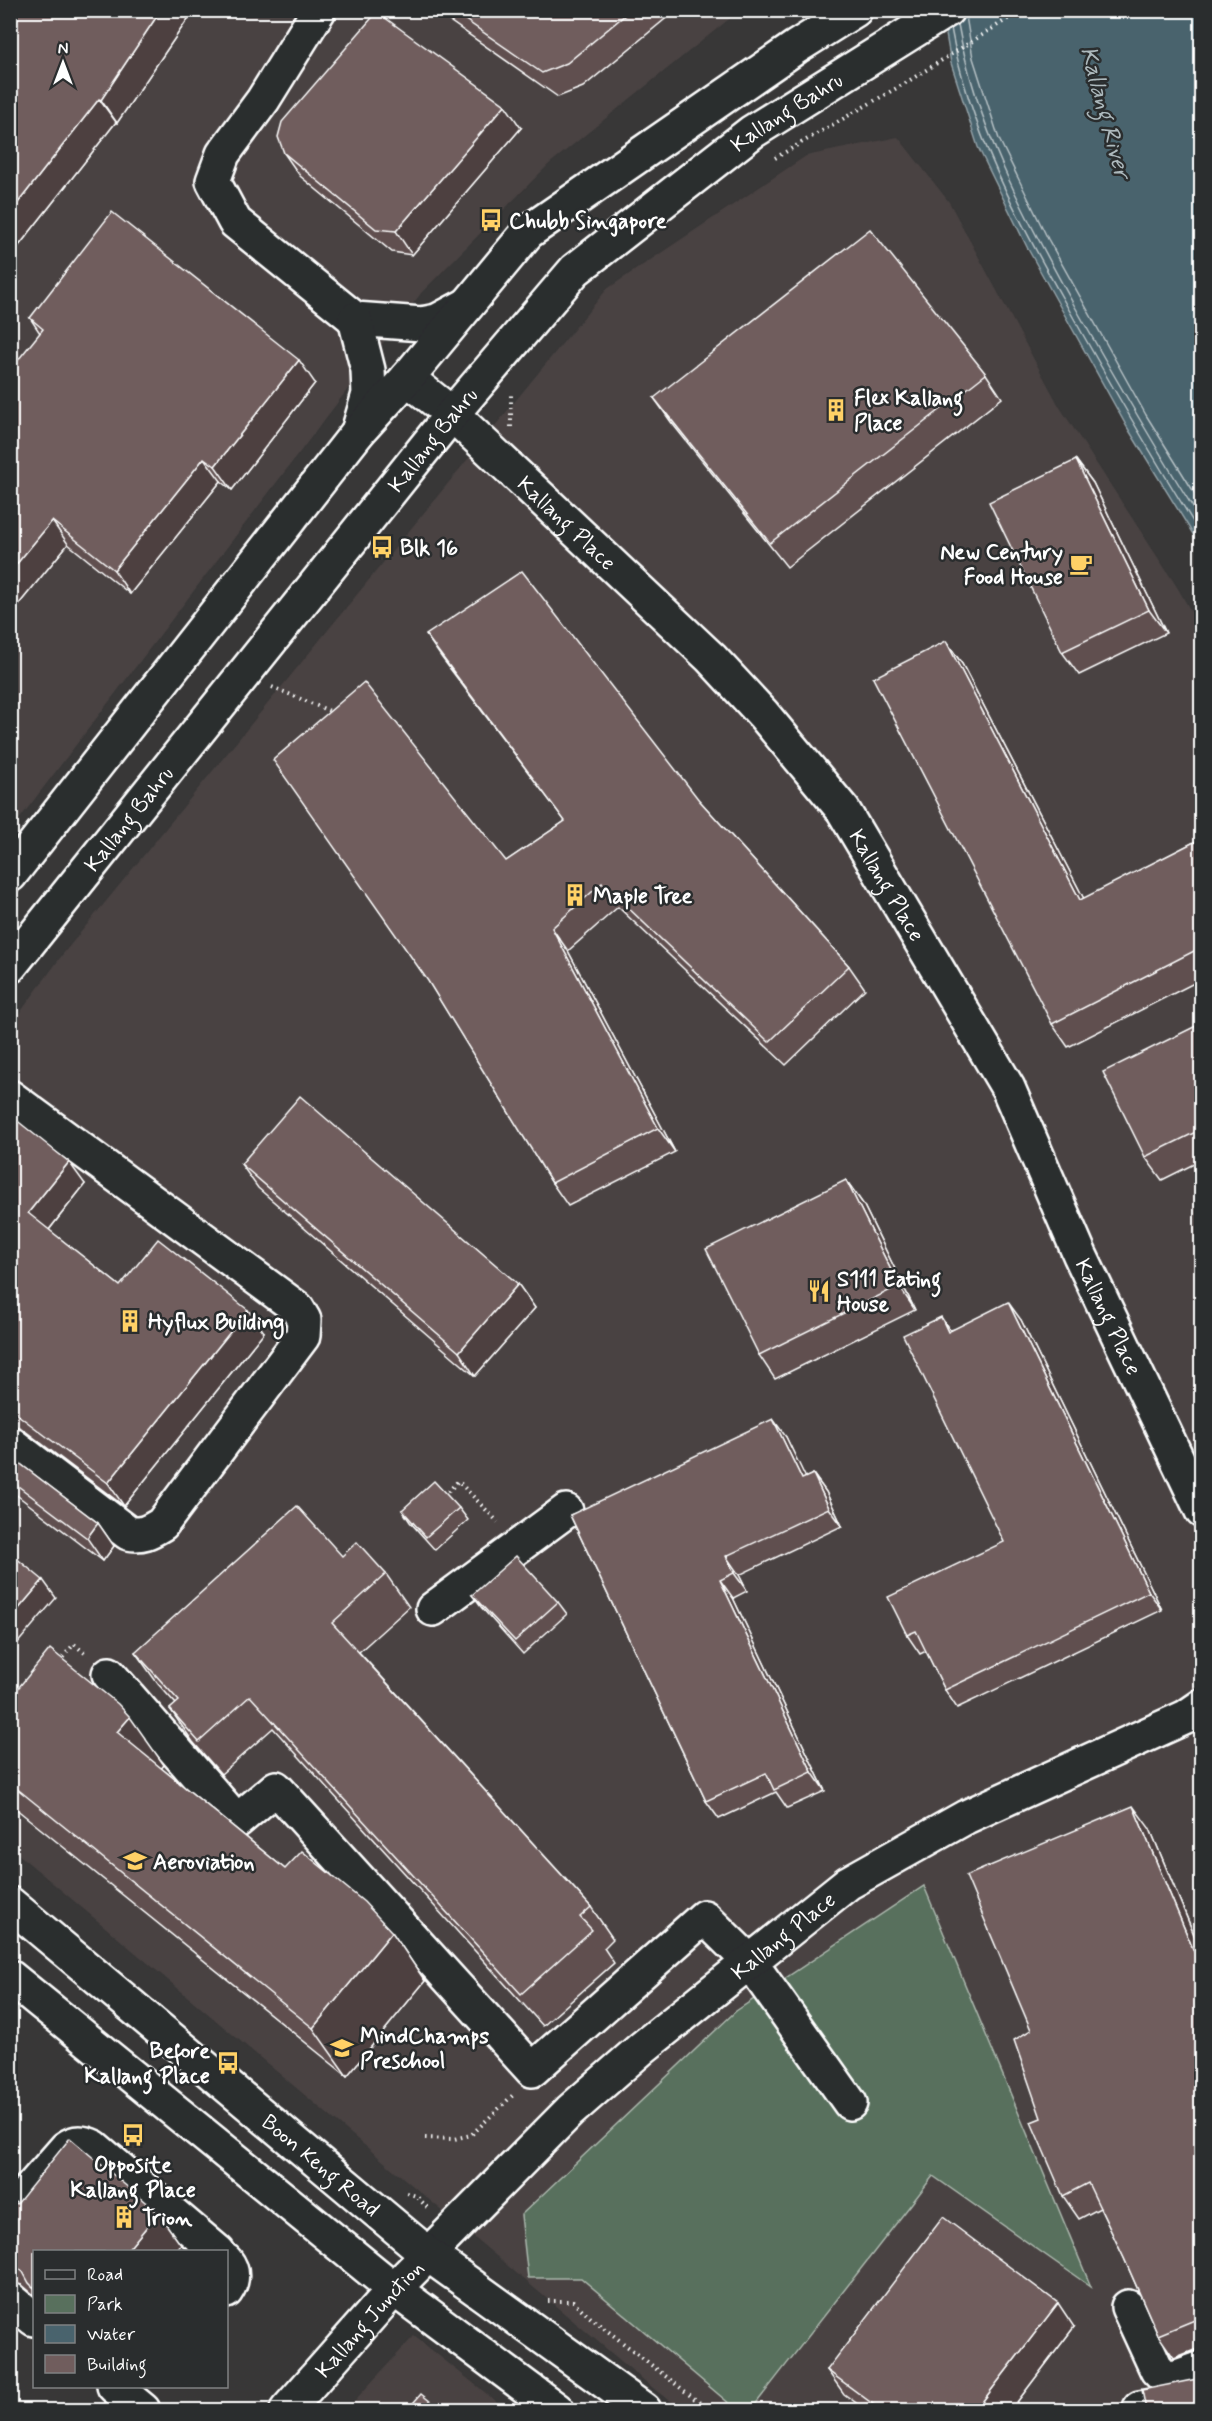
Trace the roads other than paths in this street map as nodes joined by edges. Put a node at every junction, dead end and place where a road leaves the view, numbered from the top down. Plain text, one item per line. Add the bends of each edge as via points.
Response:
1 (319, 10) edge
2 (855, 10) edge
3 (947, 10) edge
4 (467, 305) junction
5 (356, 319) junction
6 (407, 378) junction
7 (452, 414) junction
8 (358, 432) junction
9 (10, 875) edge
10 (10, 966) edge
11 (10, 1097) edge
12 (10, 1443) edge
13 (566, 1510) dead end
14 (1202, 1511) edge
15 (433, 1609) dead end
16 (109, 1674) road end
17 (1202, 1706) edge
18 (10, 1904) edge
19 (750, 1962) junction
20 (10, 1977) edge
21 (850, 2103) dead end
22 (17, 2192) edge
23 (216, 2250) edge
24 (429, 2255) junction
25 (228, 2265) edge
26 (228, 2287) edge
27 (394, 2289) junction
28 (10, 2299) edge
29 (1128, 2307) dead end
30 (33, 2318) edge
31 (1202, 2368) edge
32 (1202, 2397) edge
33 (287, 2410) edge
34 (557, 2410) edge
35 (644, 2410) edge
36 (1140, 2410) edge

1 - 5 main road via 223,154 213,181 234,222
2 - 4 main road via 528,232
3 - 7 main road, Kallang Bahru via 752,132 575,270
4 - 5 main road via 437,321 422,324
4 - 6 main road
5 - 8 main road via 368,370 369,394
6 - 7 main road, Kallang Place
6 - 8 main road
7 - 10 main road, Kallang Bahru
7 - 14 main road, Kallang Place via 718,665 843,810 1008,1088 1080,1255
8 - 9 main road
11 - 12 main road via 297,1308 304,1320 303,1336 162,1524 150,1532 140,1536 128,1533
13 - 15 main road
16 - 19 main road via 237,1821 276,1788 532,2070 704,1917
17 - 19 main road, Kallang Place via 1186,1717 966,1817 848,1883
18 - 24 main road, Boon Keng Road
19 - 21 main road
19 - 24 main road, Kallang Place via 570,2111
20 - 27 main road
22 - 23 main road via 66,2148 87,2144
24 - 27 main road, Kallang Junction
24 - 35 main road, Boon Keng Road
25 - 26 main road via 232,2272
27 - 33 main road, Kallang Junction
27 - 34 main road
28 - 30 main road
29 - 31 main road via 1157,2370 1165,2378
32 - 36 main road

